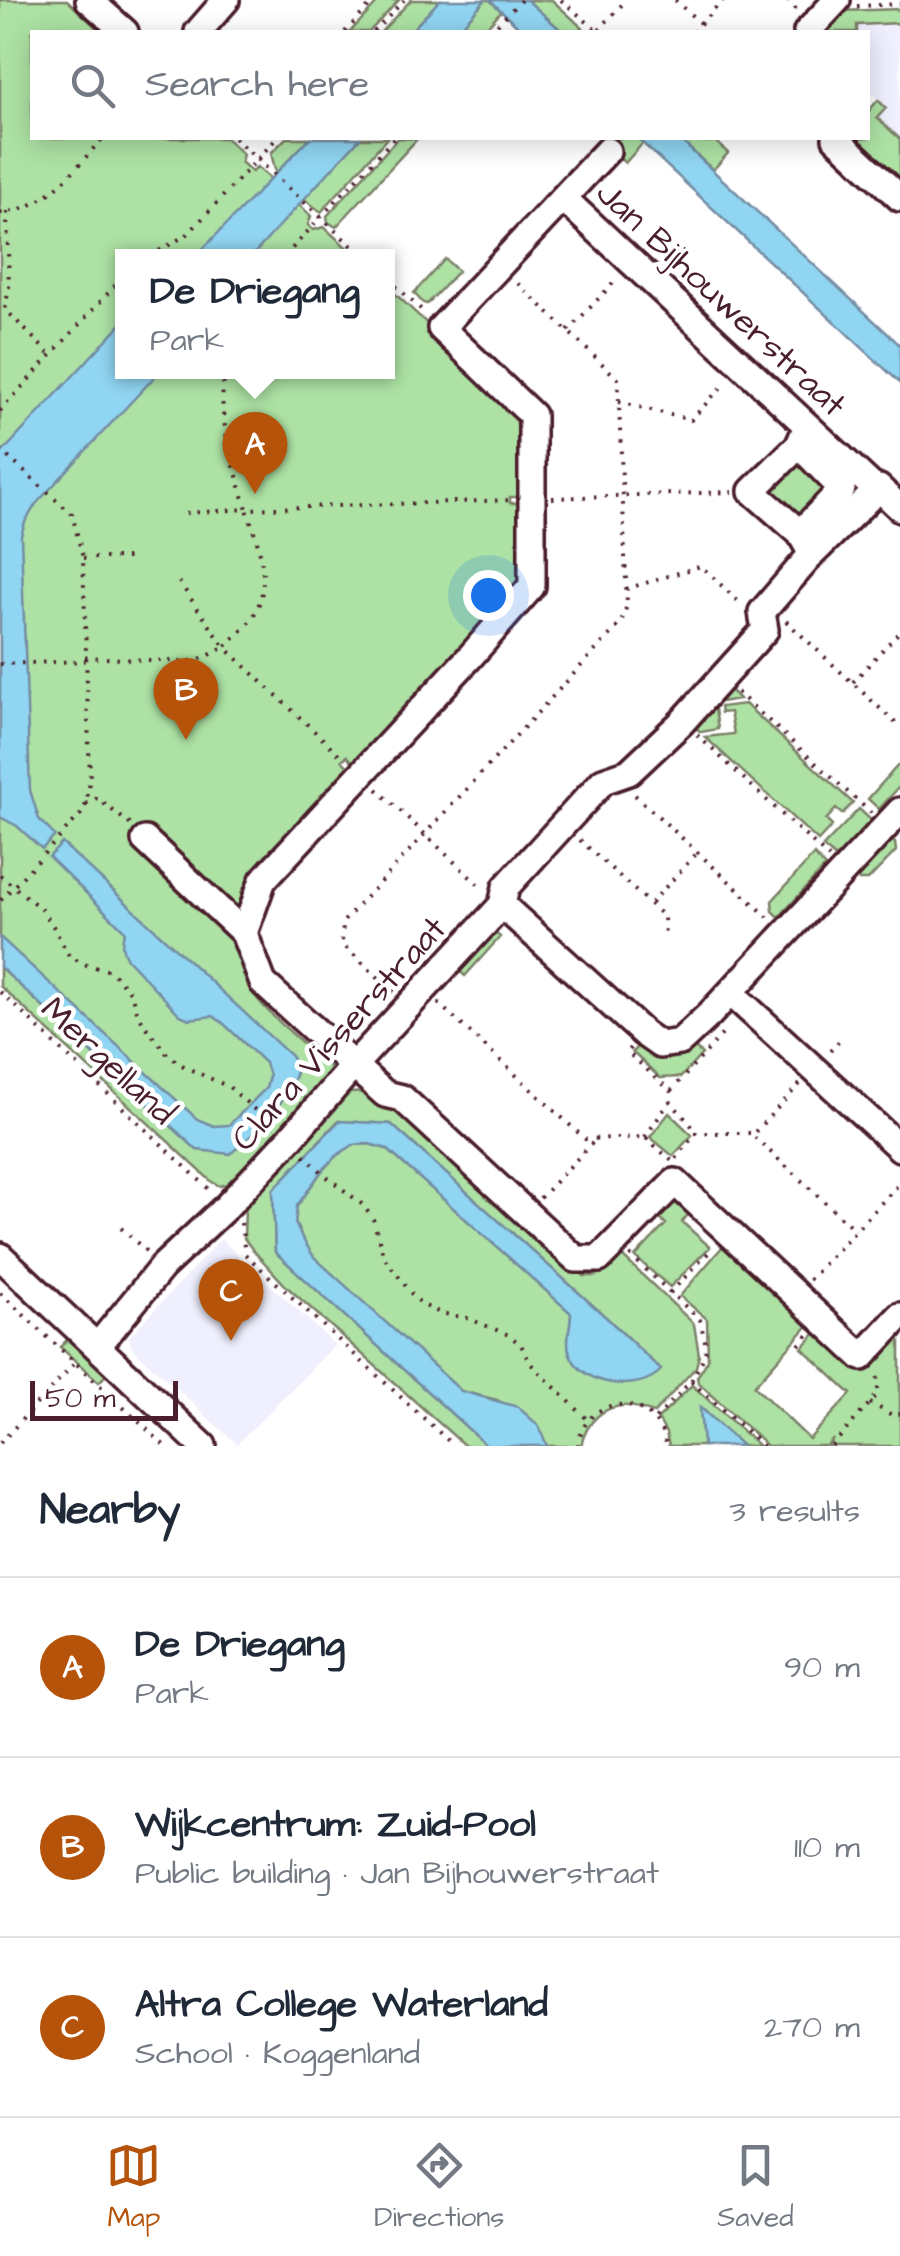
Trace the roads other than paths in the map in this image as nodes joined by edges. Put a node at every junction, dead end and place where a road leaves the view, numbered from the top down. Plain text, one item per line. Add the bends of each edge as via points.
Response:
1 (90, 0) edge
2 (226, 0) edge
3 (835, 4) edge
4 (123, 30) edge
5 (200, 30) edge
6 (810, 30) edge
7 (838, 140) edge
8 (606, 151) dead end
9 (563, 198) junction
10 (900, 198) edge
11 (803, 436) junction
12 (878, 490) junction
13 (900, 508) edge
14 (806, 543) junction
15 (893, 819) edge
16 (145, 840) road end
17 (502, 905) junction
18 (244, 934) junction
19 (731, 993) junction
20 (353, 1066) junction
21 (900, 1148) edge
22 (0, 1256) edge
23 (900, 1316) edge
24 (97, 1346) junction
25 (203, 1446) edge

1 - 4 street
2 - 5 street
3 - 6 street
7 - 10 street
8 - 9 street, Jan Bijhouwerstraat
9 - 11 street, Jan Bijhouwerstraat via 742,366
9 - 18 street, Jan Bijhouwerstraat via 441,328 532,415 532,586 263,880
11 - 12 street, Jan Bijhouwerstraat
11 - 14 street via 842,489
11 - 14 street via 752,491
12 - 13 street, Jan Bijhouwerstraat
12 - 14 street
14 - 17 street, Clara Visserstraat via 766,616 765,630 629,772 603,781 506,886
15 - 19 street
16 - 18 street
17 - 19 street via 660,1045 680,1042
17 - 20 street, Clara Visserstraat
18 - 20 street via 263,983
19 - 21 street
20 - 23 street via 386,1094 402,1098 576,1259 598,1259 675,1182 862,1357
20 - 24 street, Clara Visserstraat via 227,1206 162,1266
22 - 24 street
24 - 25 street

